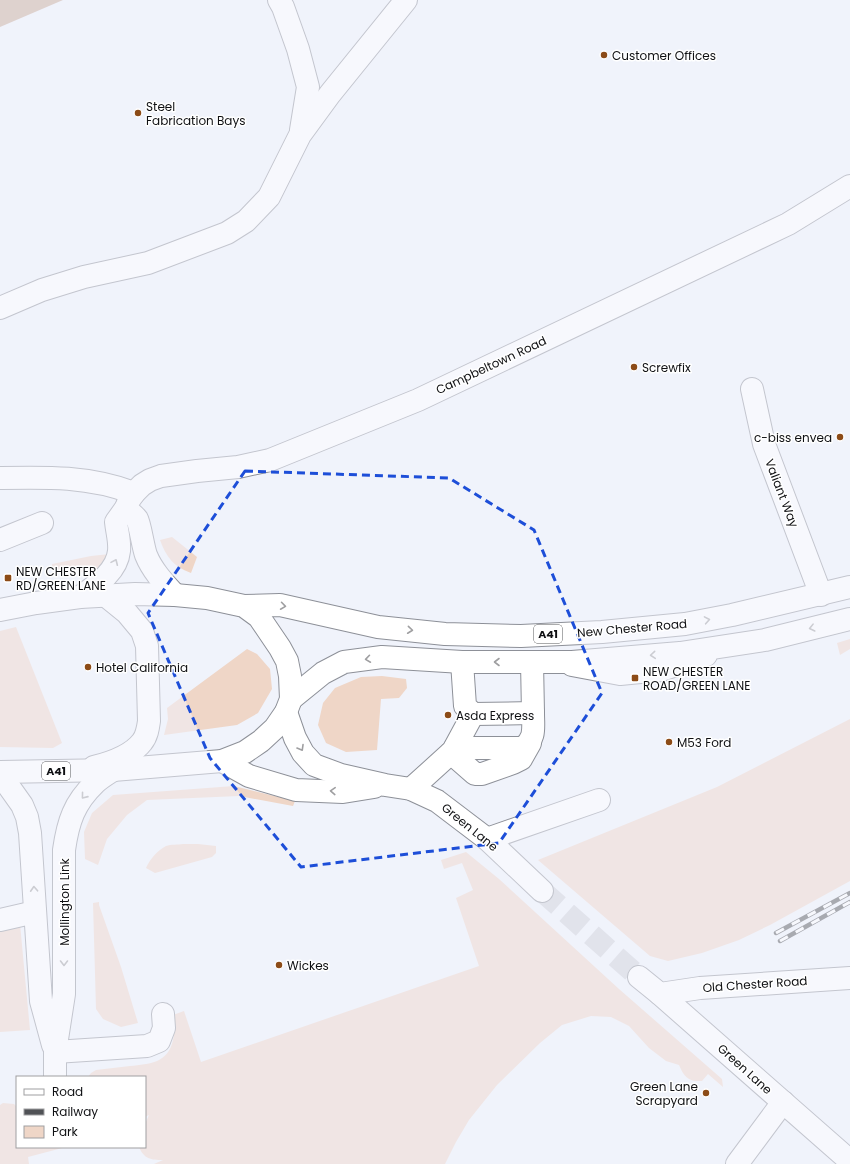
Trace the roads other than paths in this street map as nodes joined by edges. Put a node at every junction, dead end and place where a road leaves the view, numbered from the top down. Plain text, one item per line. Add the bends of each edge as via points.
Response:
1 (279, 0) edge
2 (406, 0) edge
3 (300, 135) junction
4 (850, 186) edge
5 (0, 308) edge
6 (752, 389) dead end
7 (0, 478) edge
8 (130, 500) junction
9 (42, 523) dead end
10 (0, 540) edge
11 (850, 587) edge
12 (175, 595) junction
13 (821, 595) junction
14 (106, 596) junction
15 (80, 597) junction
16 (244, 606) junction
17 (0, 610) edge
18 (850, 619) edge
19 (462, 662) junction
20 (542, 662) junction
21 (289, 706) junction
22 (533, 713) junction
23 (473, 714) junction
24 (453, 751) junction
25 (222, 761) junction
26 (82, 770) junction
27 (113, 770) junction
28 (0, 773) edge
29 (385, 785) junction
30 (411, 789) junction
31 (599, 800) dead end
32 (487, 839) junction
33 (542, 891) tunnel mouth
34 (35, 912) junction
35 (0, 920) edge
36 (639, 977) tunnel mouth
37 (850, 978) edge
38 (660, 994) junction
39 (163, 1014) dead end
40 (55, 1052) junction
41 (55, 1076) edge
42 (782, 1102) junction
43 (850, 1161) edge
44 (737, 1164) edge

1 - 3 main road via 298,49 308,87
2 - 3 main road
3 - 5 main road via 269,197 246,221 227,233 148,263 84,277 42,290
4 - 8 main road, Campbeltown Road via 788,224 418,400 270,460 238,467 161,476 142,485
6 - 13 main road, Valiant Way via 764,444
7 - 8 main road via 77,479 117,487
8 - 12 main road via 151,566
15 -> 8 main road via 102,580 117,560 119,551 116,522
9 - 10 main road
11 - 13 main road, New Chester Road / A41
12 - 14 main road, A41
12 - 16 main road, A41 via 207,598
16 -> 13 main road, New Chester Road / A41 via 280,605 378,627 445,634 521,636 685,624
14 - 15 main road, A41
14 - 26 main road via 127,613 142,631 147,646 149,720 142,742 133,750 120,758
15 - 17 main road, A41 via 36,602
16 - 21 main road, A41 via 259,617 286,661 290,676
18 -> 20 main road, A41 via 765,640 680,653
20 -> 19 main road, A41
19 -> 21 main road, A41 via 382,657 344,662 323,673
19 - 23 main road via 465,706
20 - 22 main road
21 - 25 main road, A41 via 275,728 261,741 245,752
21 -> 29 main road, Green Lane via 295,738 303,753 314,765 341,775
22 - 23 main road
22 - 24 main road via 533,734 530,743 523,748
23 - 24 main road
24 - 30 main road
25 - 27 main road, A41
29 -> 25 main road, Green Lane via 342,792 296,790 249,776
26 - 27 main road, A41
26 - 28 main road, A41
27 -> 40 main road, Mollington Link via 96,782 80,800 67,830 64,850 64,994
34 -> 28 main road, Mollington Link via 27,817 22,805
29 - 30 main road, Green Lane
30 - 32 main road, Green Lane via 437,801
31 - 32 main road
32 - 33 main road, Green Lane
34 - 35 main road
34 - 40 main road, Mollington Link via 41,1001
36 - 38 main road, Green Lane
37 - 38 main road, Old Chester Road via 700,988
38 - 42 main road, Green Lane
39 - 40 main road via 164,1028 159,1041 147,1046
40 - 41 main road, Mollington Link
42 - 43 main road, Green Lane
42 - 44 main road

